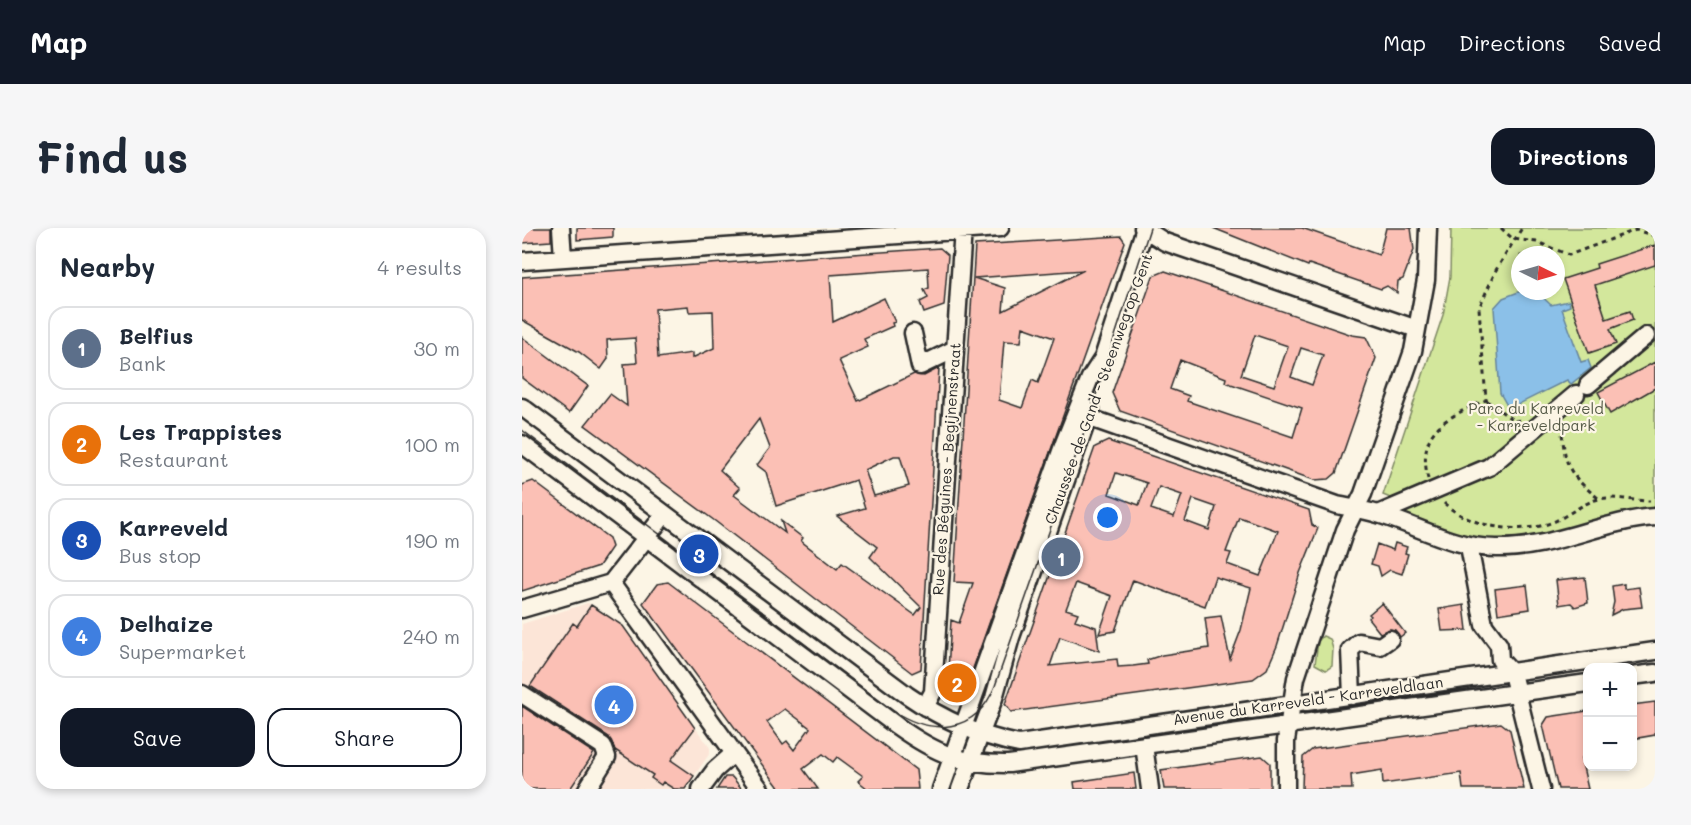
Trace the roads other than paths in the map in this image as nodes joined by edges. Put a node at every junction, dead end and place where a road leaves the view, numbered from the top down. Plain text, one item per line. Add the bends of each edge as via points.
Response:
1 (561, 228) edge
2 (1000, 228) edge
3 (1428, 228) edge
4 (963, 229) edge
5 (1149, 230) edge
6 (865, 232) edge
7 (563, 258) junction
8 (522, 261) edge
9 (1417, 329) junction
10 (913, 333) dead end
11 (1646, 336) dead end
12 (955, 349) junction
13 (522, 407) edge
14 (1082, 415) junction
15 (528, 449) edge
16 (522, 466) edge
17 (1354, 509) junction
18 (1378, 514) junction
19 (664, 515) junction
20 (1655, 517) edge
21 (646, 538) junction
22 (1469, 546) junction
23 (611, 583) junction
24 (522, 609) edge
25 (1390, 639) dead end
26 (1655, 651) edge
27 (1655, 673) edge
28 (1512, 674) junction
29 (1637, 675) edge
30 (1583, 684) edge
31 (1518, 693) junction
32 (522, 694) edge
33 (1352, 696) junction
34 (1292, 703) junction
35 (925, 707) junction
36 (1289, 725) junction
37 (964, 728) junction
38 (980, 735) junction
39 (1144, 745) junction
40 (733, 754) junction
41 (952, 757) junction
42 (970, 761) junction
43 (587, 789) edge
44 (701, 789) edge
45 (760, 789) edge
46 (941, 789) edge
47 (960, 789) edge
48 (1150, 789) edge
49 (1286, 789) edge
50 (1541, 789) edge

1 - 7 street
2 - 4 street
3 - 9 street via 1426,280
4 - 6 street
4 - 12 street, Rue des Béguines - Begijnenstraat
5 - 9 street via 1165,242
5 - 14 street, Chaussée de Gand - Steenweg op Gent via 1111,361
6 - 7 street
7 - 8 street
9 - 17 street via 1406,373 1363,494
10 - 12 street via 920,366
11 - 18 street via 1490,467
12 - 35 street, Rue des Béguines - Begijnenstraat via 933,692
13 - 19 street, Avenue du Karreveld - Karreveldlaan
14 - 17 street
14 - 37 street, Chaussée de Gand - Steenweg op Gent
14 - 38 street, Chaussée de Gand - Steenweg op Gent
15 - 16 street
15 - 21 street, Avenue du Karreveld - Karreveldlaan
17 - 18 street
17 - 34 street via 1296,678
18 - 22 street
19 - 21 street
19 - 35 street, Avenue du Karreveld - Karreveldlaan
20 - 22 street via 1636,518 1555,542 1506,548
21 - 23 street
21 - 41 street, Avenue du Karreveld - Karreveldlaan via 897,726 928,748
22 - 28 street via 1484,625 1499,645 1500,660
23 - 24 street
23 - 40 street
25 - 33 street via 1380,646 1359,642 1350,650
26 - 28 street, Avenue du Karreveld - Karreveldlaan
27 - 29 street
28 - 31 street
28 - 33 street, Avenue du Karreveld - Karreveldlaan via 1492,673
30 - 31 street, Avenue du Karreveld - Karreveldlaan
31 - 36 street, Avenue du Karreveld - Karreveldlaan
31 - 50 street
32 - 43 street via 603,746 607,757
33 - 34 street, Avenue du Karreveld - Karreveldlaan
34 - 36 street
34 - 38 street, Avenue du Karreveld - Karreveldlaan via 1019,744
35 - 37 street, Avenue du Karreveld - Karreveldlaan
36 - 39 street, Avenue du Karreveld - Karreveldlaan
36 - 49 street
37 - 38 street, Avenue du Karreveld - Karreveldlaan
37 - 41 street, Chaussée de Gand - Steenweg op Gent
38 - 42 street, Chaussée de Gand - Steenweg op Gent
39 - 42 street, Avenue du Karreveld - Karreveldlaan via 1009,764
39 - 48 street
40 - 44 street
40 - 45 street
41 - 42 street, Avenue du Karreveld - Karreveldlaan
41 - 46 street, Chaussée de Gand - Steenweg op Gent
42 - 47 street, Chaussée de Gand - Steenweg op Gent

